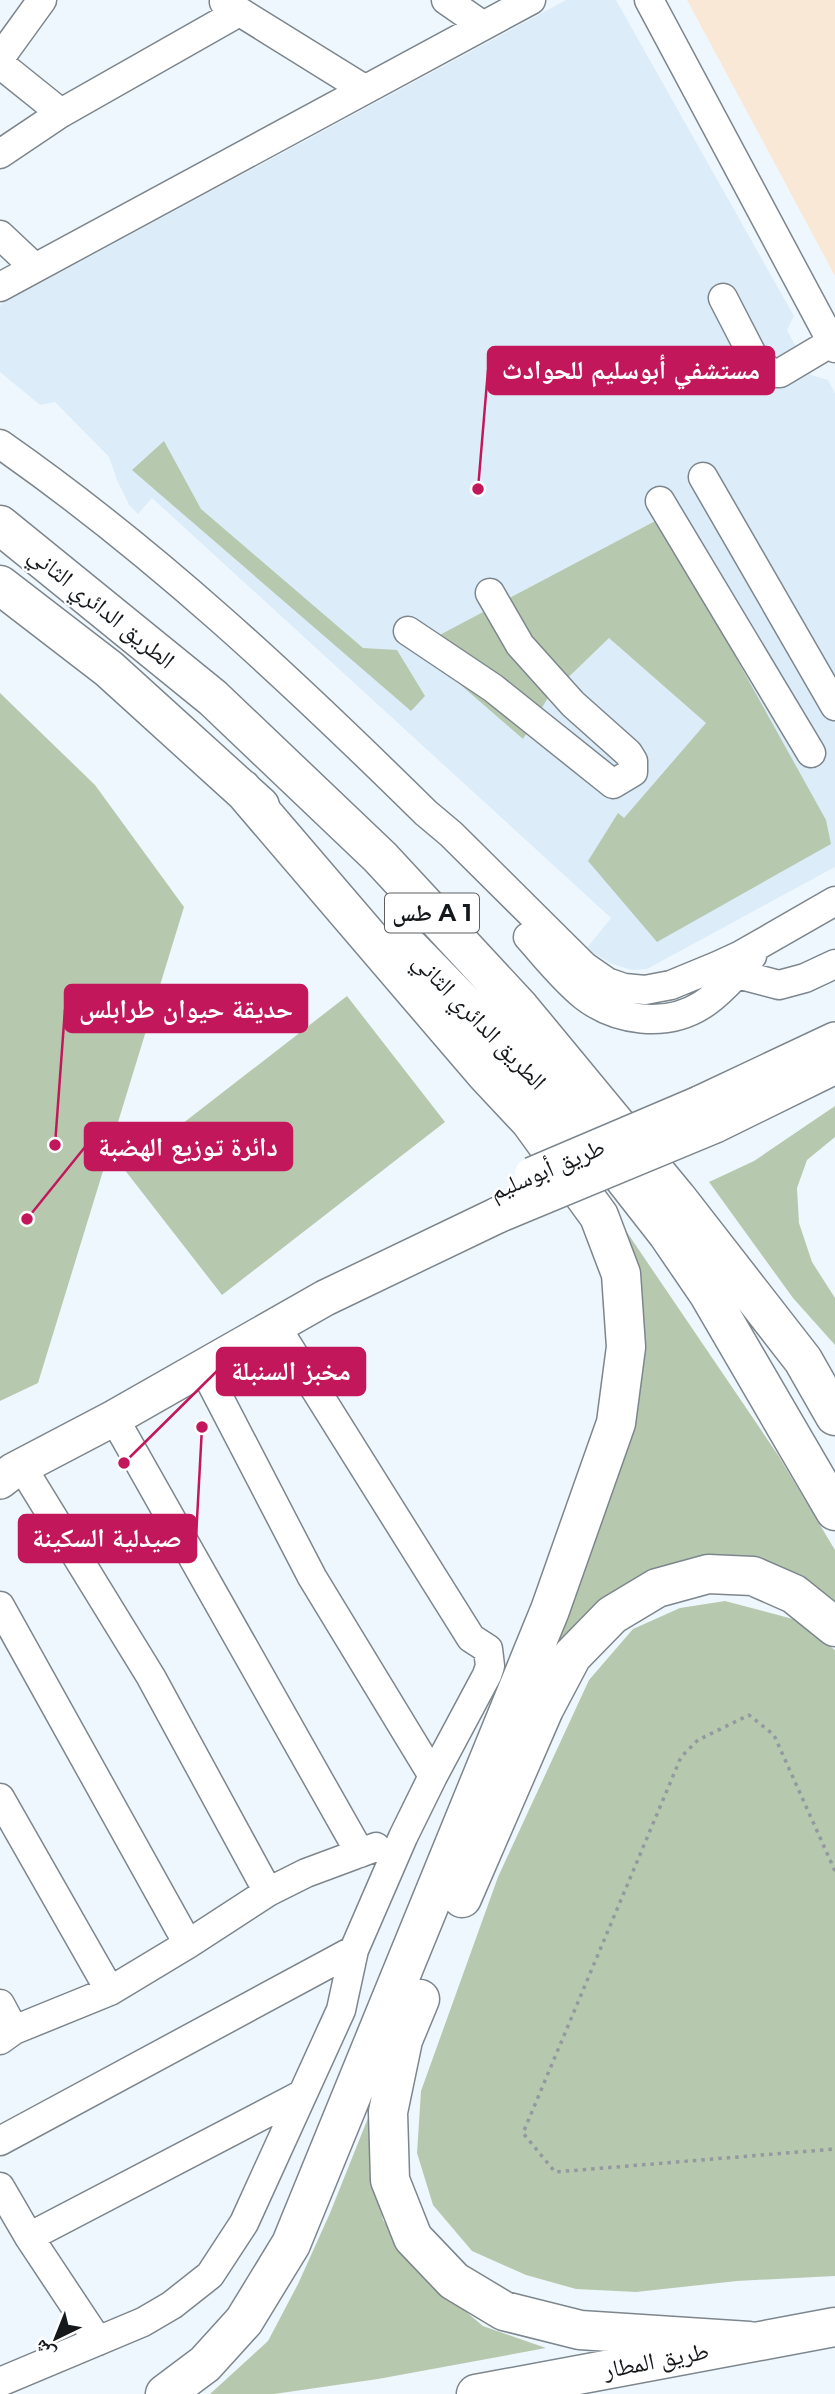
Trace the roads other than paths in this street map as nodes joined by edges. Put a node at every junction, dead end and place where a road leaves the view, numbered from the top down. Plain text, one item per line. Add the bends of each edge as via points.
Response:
1 (42, 0) edge
2 (446, 0) edge
3 (531, 0) edge
4 (649, 0) edge
5 (670, 0) edge
6 (230, 6) edge
7 (482, 25) junction
8 (0, 58) edge
9 (0, 64) edge
10 (698, 71) junction
11 (364, 89) junction
12 (61, 113) junction
13 (0, 154) edge
14 (0, 235) edge
15 (34, 267) junction
16 (811, 284) junction
17 (0, 287) edge
18 (723, 298) dead end
19 (835, 310) edge
20 (833, 345) edge
21 (0, 444) edge
22 (703, 477) dead end
23 (660, 501) dead end
24 (0, 524) edge
25 (0, 585) edge
26 (490, 593) dead end
27 (408, 631) dead end
28 (835, 706) edge
29 (811, 753) dead end
30 (242, 789) junction
31 (426, 813) junction
32 (835, 901) edge
33 (766, 940) junction
34 (835, 964) edge
35 (737, 974) junction
36 (835, 1040) edge
37 (835, 1066) edge
38 (707, 1115) junction
39 (275, 1325) junction
40 (803, 1360) junction
41 (203, 1367) junction
42 (835, 1401) edge
43 (835, 1416) edge
44 (114, 1418) junction
45 (9, 1473) edge
46 (835, 1511) edge
47 (0, 1606) edge
48 (835, 1627) edge
49 (433, 1776) junction
50 (0, 1798) edge
51 (403, 1838) junction
52 (360, 1853) junction
53 (268, 1892) junction
54 (188, 1944) junction
55 (354, 1950) junction
56 (110, 1991) junction
57 (0, 2004) edge
58 (7, 2035) edge
59 (302, 2095) junction
60 (0, 2141) edge
61 (0, 2187) edge
62 (29, 2237) junction
63 (835, 2327) edge
64 (98, 2341) junction
65 (749, 2341) junction
66 (0, 2382) edge
67 (165, 2394) edge
68 (476, 2394) edge

1 - 8 street
2 - 7 street
3 - 7 street
4 - 10 street
5 - 10 street
6 - 11 street
6 - 12 street
7 - 11 street
9 - 12 street
10 - 16 street
11 - 15 street
12 - 13 street
14 - 15 street
15 - 17 street
16 - 19 street
16 - 20 street
18 - 20 street via 755,360 772,373
21 - 31 street via 101,517 278,670
22 - 28 street
23 - 29 street
24 - 40 highway, الطريق الدائري الثاني / طس A 1 via 214,698 380,856 520,1008
25 - 30 highway, الطريق الدائري الثاني / طس A 1 via 109,669
26 - 27 street via 520,645 573,704 628,753 633,772 613,784 493,688
30 - 46 highway, الطريق الدائري الثاني / طس A 1 via 389,926 521,1062 624,1178 708,1293
30 - 67 highway via 530,1121 599,1216 621,1274 626,1347 616,1423 555,1598 291,2244 244,2321 205,2364
31 - 33 street via 584,967 607,982 645,990 671,985
31 - 35 street via 540,951 584,996 606,1011 646,1020 686,1012 701,1006
32 - 33 street
33 - 35 street
34 - 35 street via 779,985
36 - 38 main road, طريق أبوسليم
37 - 38 main road, طريق أبوسليم
38 - 39 main road, طريق أبوسليم, bridge via 368,1253 318,1286
39 - 41 main road, طريق أبوسليم
39 - 49 street via 471,1637 488,1649 487,1675
40 - 42 highway
40 - 43 highway, الطريق الدائري الثاني
41 - 44 main road, طريق أبوسليم
41 - 49 street via 312,1577
44 - 45 main road, طريق أبوسليم
44 - 52 street
45 - 53 street via 150,1677
47 - 54 street
48 - 65 highway via 794,1594 753,1576 708,1574 646,1594 612,1615 572,1656 544,1709 439,1949 403,2040 388,2112 390,2180 413,2238 454,2281 504,2311 580,2330
49 - 51 street
50 - 56 street
51 - 52 street
51 - 55 street
52 - 53 street
53 - 54 street
54 - 56 street
55 - 59 street via 341,2010
55 - 60 street
56 - 58 street
57 - 58 street
59 - 62 street
59 - 64 street via 244,2223 210,2275 172,2305
61 - 62 street
62 - 64 street
63 - 65 highway, طريق المطار
64 - 66 street
65 - 68 highway, طريق المطار

